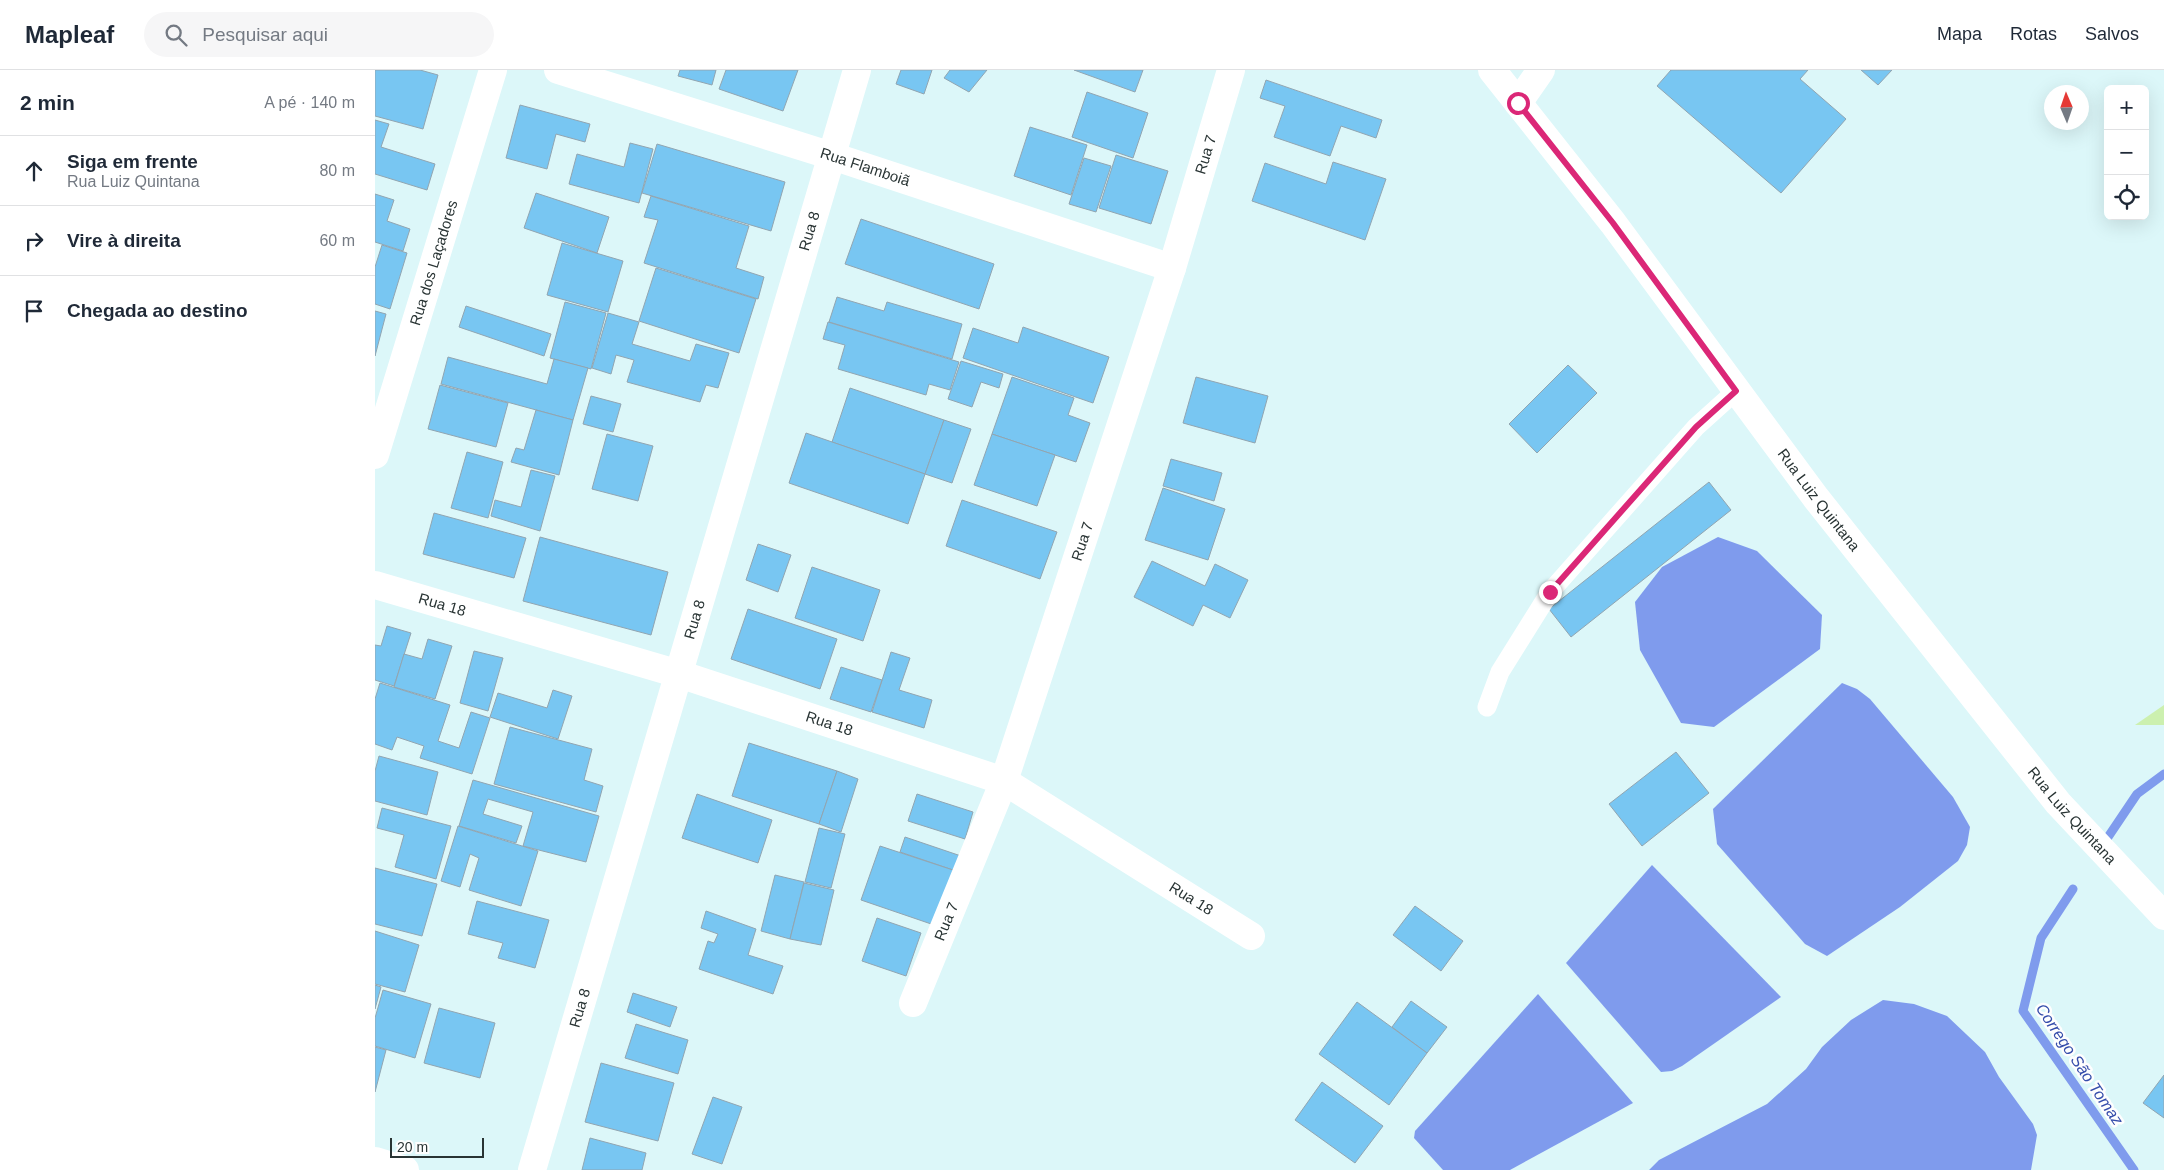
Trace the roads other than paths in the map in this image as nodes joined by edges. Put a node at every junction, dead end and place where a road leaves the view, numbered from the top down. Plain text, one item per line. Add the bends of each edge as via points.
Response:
1 (493, 70) edge
2 (558, 70) edge
3 (857, 70) edge
4 (1231, 70) edge
5 (1492, 70) edge
6 (1541, 70) edge
7 (1518, 103) junction
8 (832, 156) junction
9 (1172, 268) junction
10 (1736, 391) junction
11 (375, 455) edge
12 (375, 585) edge
13 (679, 674) junction
14 (1487, 707) dead end
15 (1004, 781) junction
16 (2164, 916) edge
17 (1251, 936) dead end
18 (913, 1003) dead end
19 (375, 1161) edge
20 (405, 1170) edge
21 (532, 1170) edge

1 - 11 street, Rua dos Laçadores
2 - 8 street, Rua Flamboiã
3 - 8 street, Rua 8
4 - 9 street, Rua 7
5 - 7 street, Rua Luiz Quintana
6 - 7 street
7 - 10 street, Rua Luiz Quintana via 1613,223
8 - 9 street, Rua Flamboiã
8 - 13 street, Rua 8
9 - 15 street, Rua 7
10 - 14 lane via 1696,427 1550,592 1500,672
10 - 16 street, Rua Luiz Quintana via 1816,498 2058,803
12 - 13 street, Rua 18
13 - 15 street, Rua 18
13 - 21 street, Rua 8
15 - 17 street, Rua 18
15 - 18 street, Rua 7
19 - 20 street

